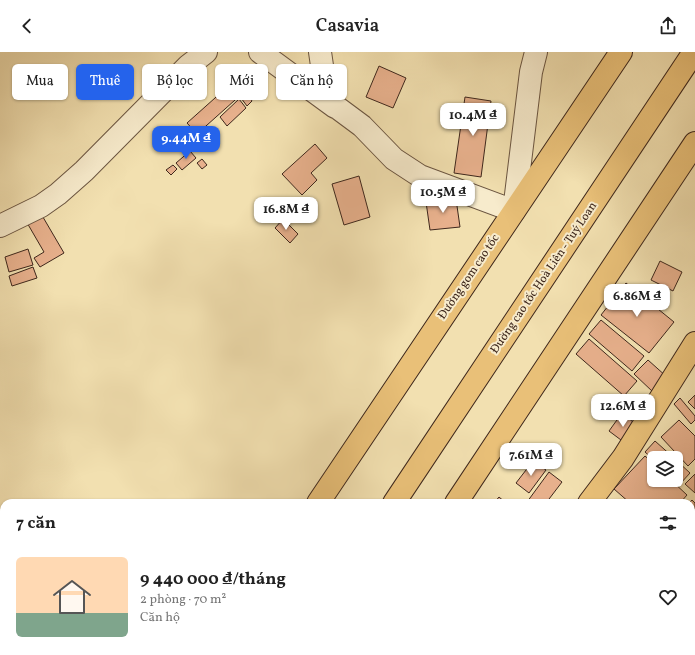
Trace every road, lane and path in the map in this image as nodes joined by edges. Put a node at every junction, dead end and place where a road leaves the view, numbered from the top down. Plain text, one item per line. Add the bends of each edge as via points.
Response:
1 (206, 52) edge
2 (260, 52) edge
3 (320, 52) edge
4 (536, 52) edge
5 (621, 52) edge
6 (694, 52) edge
7 (362, 126) junction
8 (695, 143) edge
9 (514, 211) junction
10 (0, 226) edge
11 (694, 357) edge
12 (321, 499) edge
13 (397, 499) edge
14 (459, 499) edge
15 (592, 499) edge

1 - 10 street via 188,66 58,194 41,206
2 - 7 street
3 - 7 street via 327,100
4 - 9 street via 531,72
5 - 9 main road, Đường gom cao tốc
6 - 13 main road, Đường cao tốc Hoà Liên - Tuý Loan
7 - 9 street via 394,159 420,176
8 - 14 main road
9 - 12 main road, Đường gom cao tốc
11 - 15 main road

